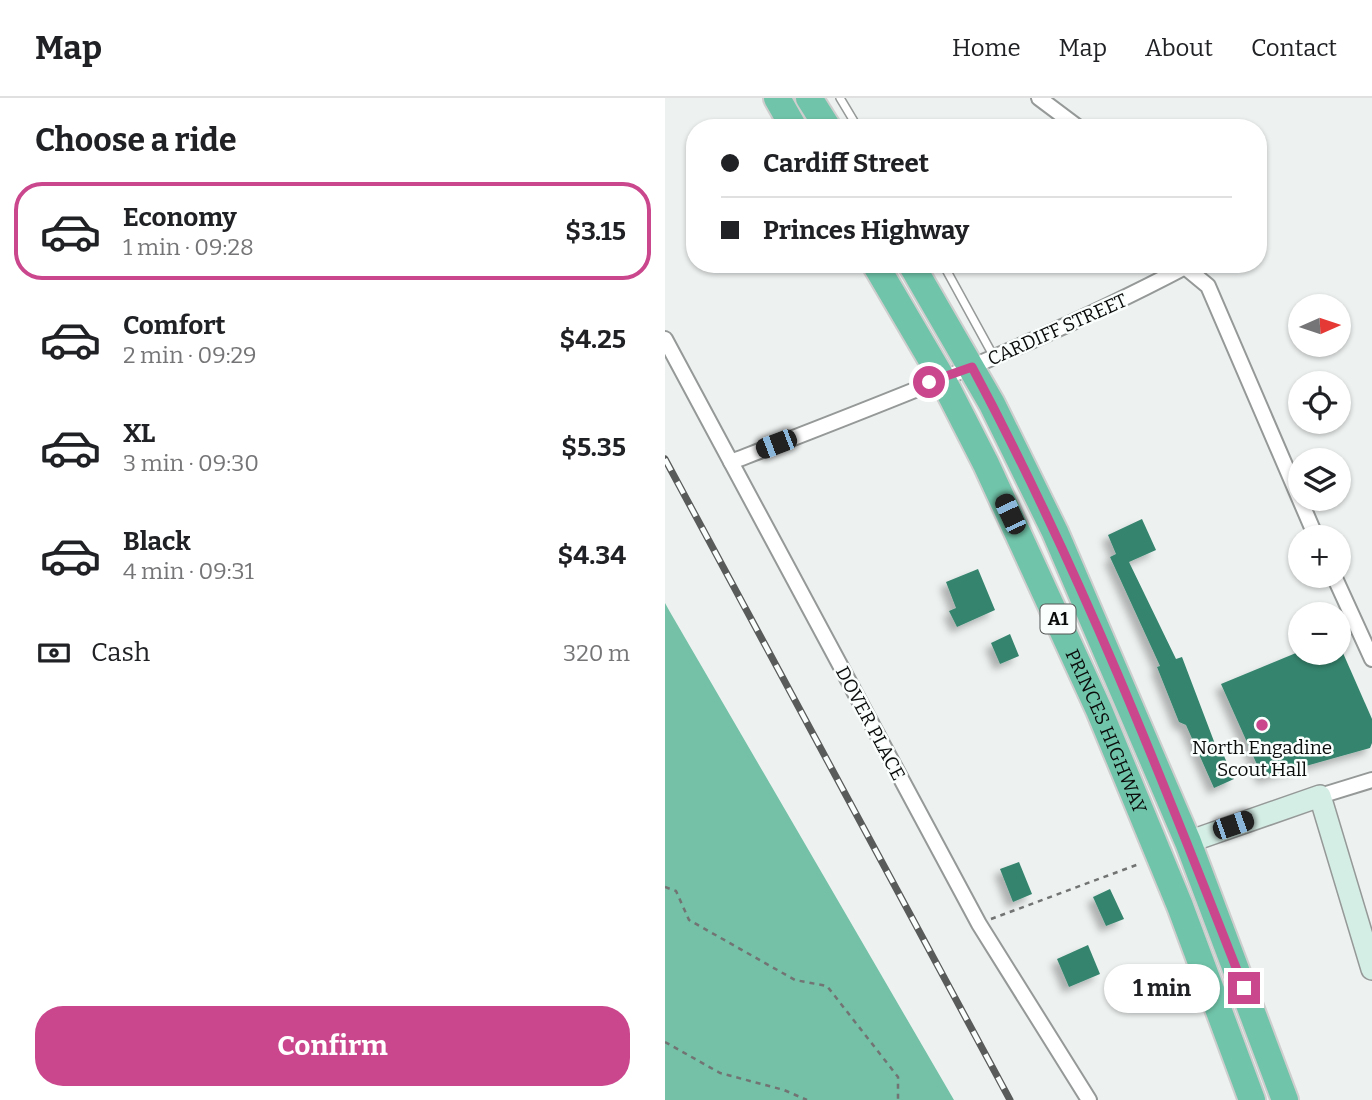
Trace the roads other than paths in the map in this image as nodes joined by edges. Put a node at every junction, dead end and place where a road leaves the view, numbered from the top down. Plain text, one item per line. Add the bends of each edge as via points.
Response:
1 (777, 98) edge
2 (809, 98) edge
3 (840, 98) edge
4 (1039, 98) edge
5 (789, 119) edge
6 (822, 119) edge
7 (853, 119) edge
8 (1067, 119) edge
9 (880, 273) edge
10 (918, 273) edge
11 (947, 273) edge
12 (1172, 273) edge
13 (1193, 273) edge
14 (665, 339) edge
15 (983, 362) junction
16 (942, 377) junction
17 (731, 462) junction
18 (1311, 525) edge
19 (1339, 588) edge
20 (1372, 659) edge
21 (1372, 780) edge
22 (1135, 794) junction
23 (1320, 796) junction
24 (1188, 842) junction
25 (1372, 969) edge
26 (1249, 1092) edge
27 (1089, 1100) edge
28 (1285, 1100) edge

1 - 5 highway
2 - 6 highway
3 - 7 lane
4 - 8 street
9 - 16 highway, PRINCES HIGHWAY / A1
10 - 15 highway, PRINCES HIGHWAY / A1
11 - 15 lane
12 - 15 street, CARDIFF STREET via 1112,306
13 - 18 street via 1208,286
14 - 17 street, DOVER PLACE
15 - 16 street, CARDIFF STREET
15 - 24 highway, PRINCES HIGHWAY / A1
16 - 17 street, CARDIFF STREET
16 - 22 highway, PRINCES HIGHWAY / A1 via 1033,564
17 - 27 street, DOVER PLACE via 979,923
19 - 20 street
21 - 23 street
22 - 24 highway via 1167,828
22 - 26 highway, PRINCES HIGHWAY / A1
23 - 24 street
23 - 25 street
24 - 26 highway via 1183,873 1246,1036
24 - 28 highway, PRINCES HIGHWAY / A1

